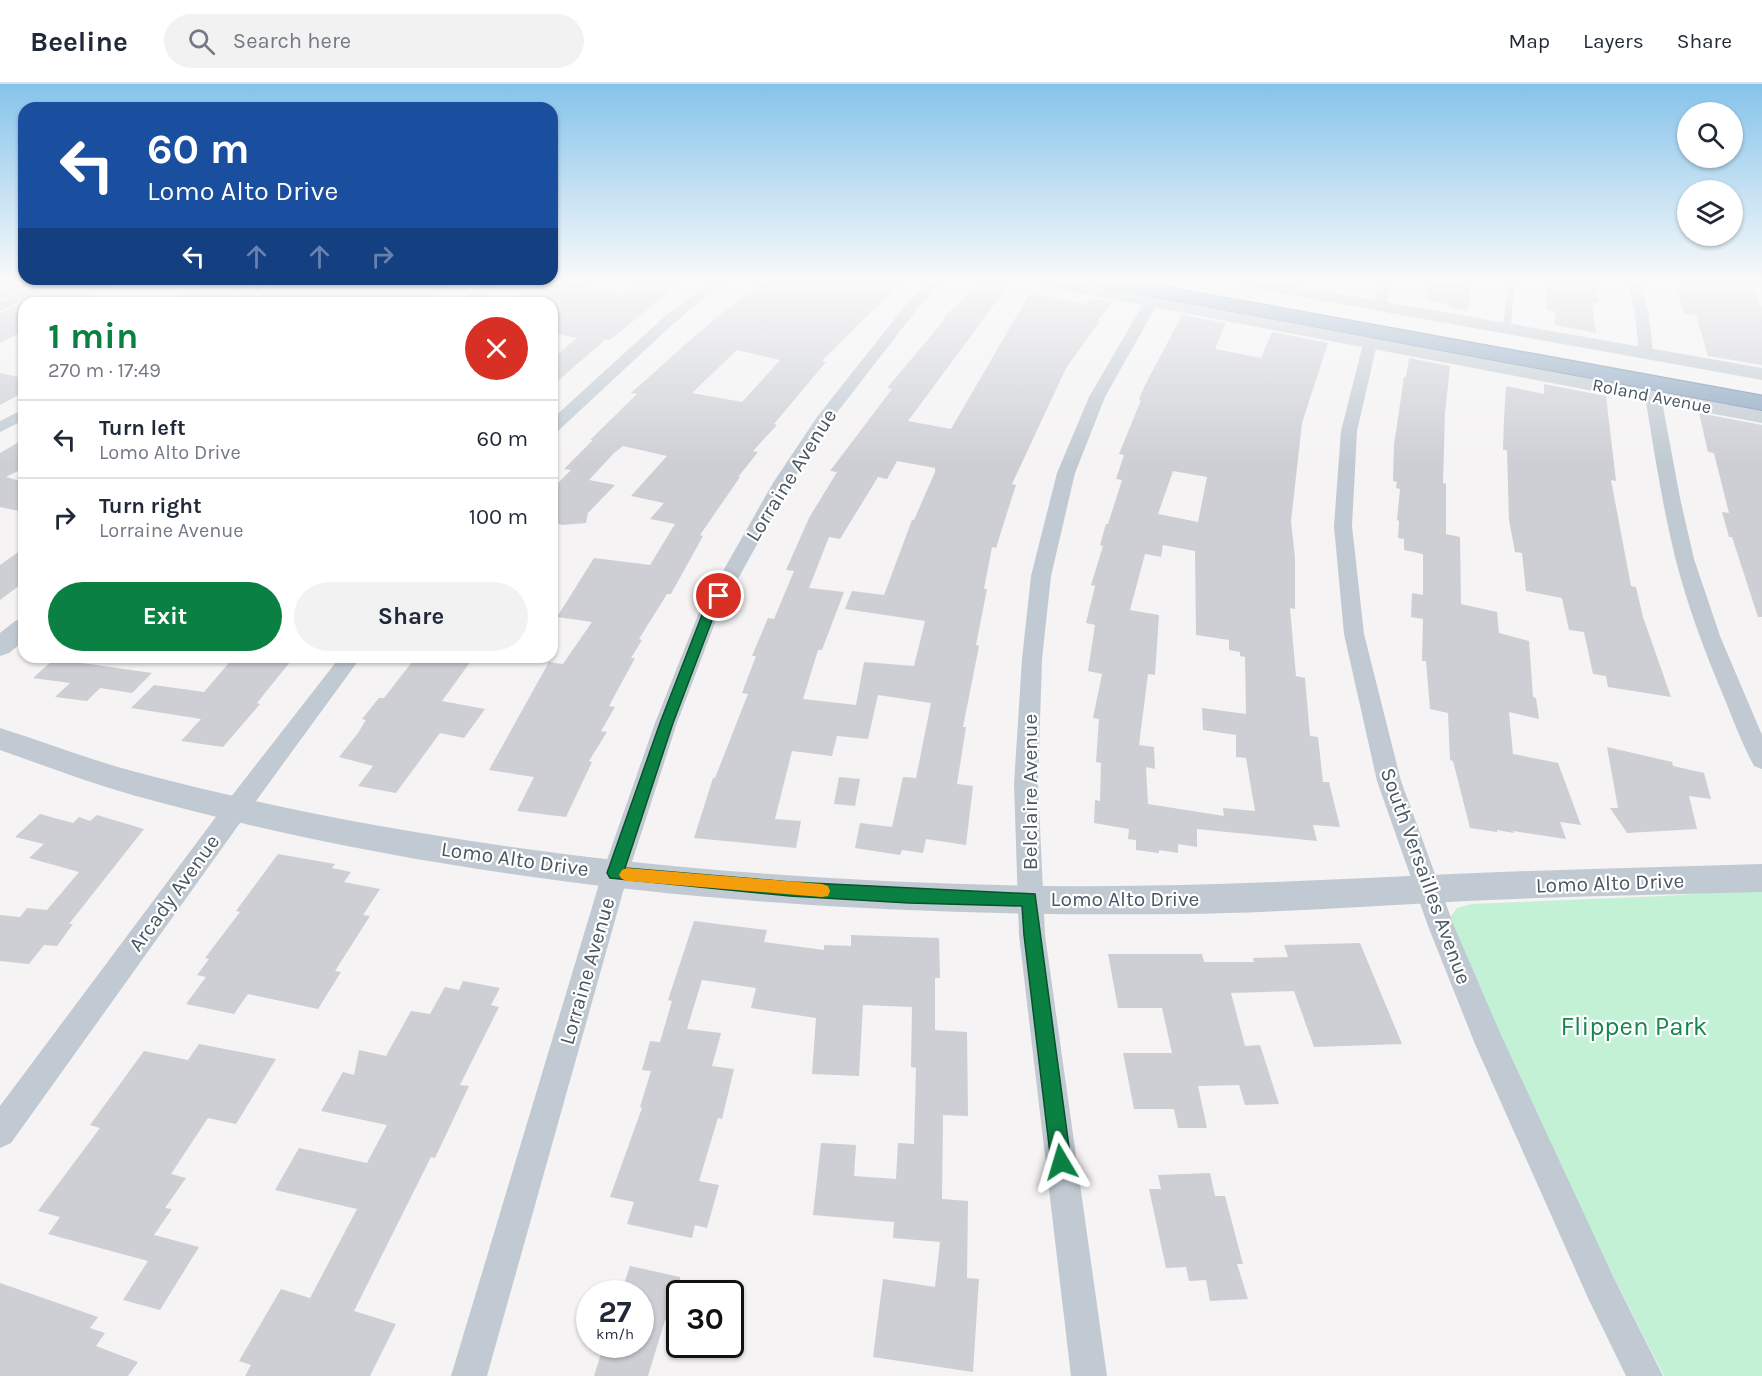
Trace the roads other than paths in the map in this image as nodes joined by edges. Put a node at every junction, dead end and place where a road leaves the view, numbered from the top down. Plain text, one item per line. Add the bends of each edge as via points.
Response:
1 (645, 342) edge
2 (884, 342) edge
3 (1129, 342) edge
4 (1361, 342) edge
5 (1434, 342) edge
6 (1500, 342) edge
7 (1589, 342) edge
8 (1645, 342) edge
9 (1370, 344) junction
10 (1646, 353) junction
11 (1762, 374) edge
12 (1762, 390) edge
13 (1653, 396) junction
14 (1762, 403) edge
15 (18, 417) edge
16 (1762, 417) edge
17 (558, 422) edge
18 (0, 427) edge
19 (18, 632) edge
20 (0, 647) edge
21 (346, 663) edge
22 (0, 739) edge
23 (1762, 760) edge
24 (236, 809) junction
25 (615, 873) junction
26 (1762, 878) edge
27 (1427, 889) junction
28 (1030, 899) junction
29 (0, 1132) edge
30 (469, 1376) edge
31 (1089, 1376) edge
32 (1645, 1376) edge

1 - 17 street
2 - 25 street, Lorraine Avenue via 825,417 782,483 708,615
3 - 28 street, Belclaire Avenue via 1097,397 1065,473 1043,565 1032,659 1026,784
4 - 9 street, Roland Avenue
5 - 14 highway
6 - 12 highway
7 - 10 street
8 - 10 street
9 - 13 street, Roland Avenue
9 - 27 street, South Versailles Avenue via 1349,431 1343,526 1354,634 1389,781
10 - 11 street
13 - 16 street, Roland Avenue
13 - 23 street via 1668,490 1686,560 1725,676
15 - 18 street
19 - 20 street
21 - 24 street, Arcady Avenue
22 - 24 street, Lomo Alto Drive via 131,783
24 - 25 street, Lomo Alto Drive via 485,856
24 - 29 street, Arcady Avenue
25 - 28 street, Lomo Alto Drive via 802,890
25 - 30 street, Lorraine Avenue
26 - 27 street, Lomo Alto Drive
27 - 28 street, Lomo Alto Drive via 1278,898
27 - 32 street, South Versailles Avenue via 1490,1044
28 - 31 street, Belclaire Avenue

